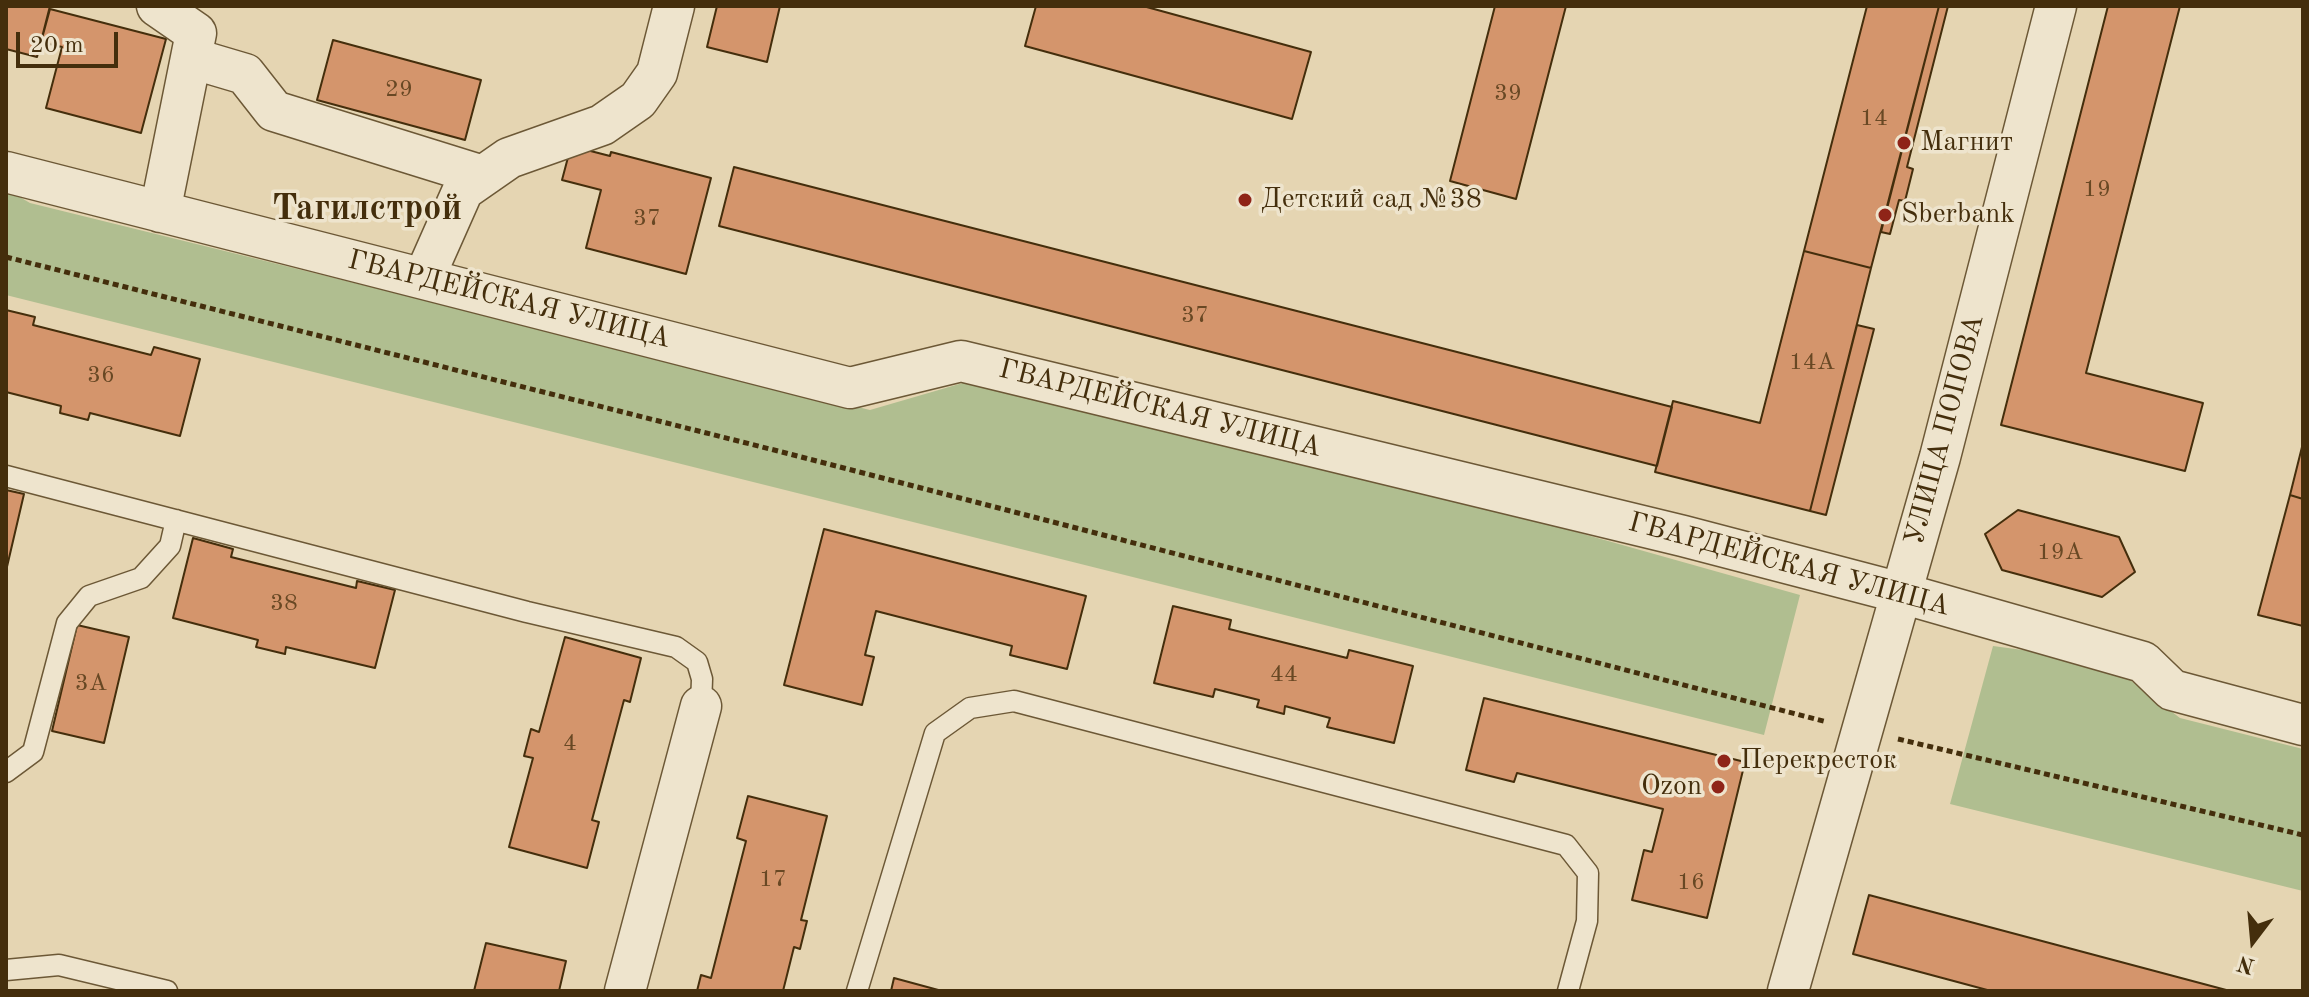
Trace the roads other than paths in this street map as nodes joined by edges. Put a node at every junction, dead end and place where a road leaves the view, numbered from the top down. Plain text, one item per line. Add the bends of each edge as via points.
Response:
1 (157, 6) edge
2 (674, 6) edge
3 (2056, 6) edge
4 (191, 58) junction
5 (6, 172) edge
6 (483, 176) junction
7 (160, 212) junction
8 (424, 278) junction
9 (6, 476) edge
10 (176, 520) junction
11 (1901, 593) junction
12 (701, 706) joint
13 (2303, 725) edge
14 (6, 772) edge
15 (6, 970) edge
16 (167, 991) edge
17 (625, 991) edge
18 (857, 991) edge
19 (1568, 991) edge
20 (1788, 991) edge

1 - 4 street via 196,33
2 - 6 street via 657,73 638,100 602,125 509,158
3 - 11 street, УЛИЦА ПОПОВА
4 - 6 street via 245,74 274,111
4 - 7 street
5 - 7 street, ГВАРДЕЙСКАЯ УЛИЦА
6 - 8 street via 463,190
7 - 8 street, ГВАРДЕЙСКАЯ УЛИЦА
8 - 11 street, ГВАРДЕЙСКАЯ УЛИЦА via 850,388 961,361
9 - 10 lane
10 - 12 lane via 676,647 697,662
10 - 14 lane via 170,546 141,578 89,596 67,623 33,752
11 - 13 street, ГВАРДЕЙСКАЯ УЛИЦА via 2143,662 2172,690
11 - 20 street, УЛИЦА ПОПОВА
12 - 17 street
15 - 16 lane via 59,965
18 - 19 lane via 935,733 970,708 1014,701 1566,845 1588,873 1587,921

